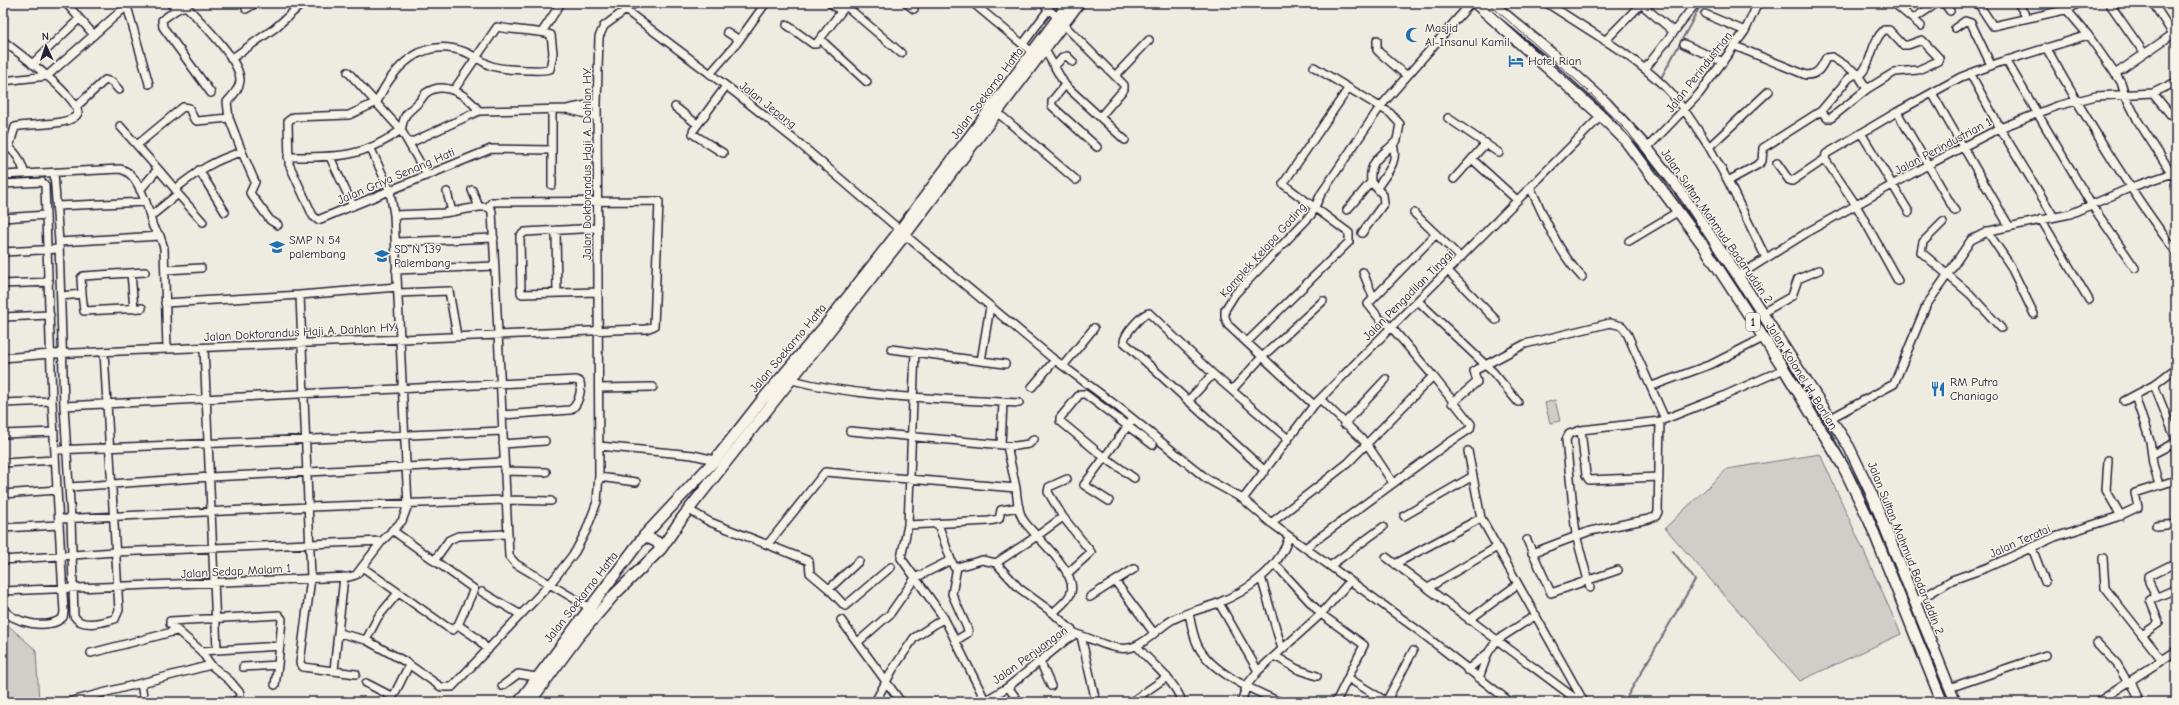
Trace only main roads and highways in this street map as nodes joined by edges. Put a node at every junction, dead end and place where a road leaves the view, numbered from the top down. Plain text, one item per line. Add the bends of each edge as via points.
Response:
1 (1079, 3) edge
2 (1475, 3) edge
3 (1492, 3) edge
4 (1062, 11) edge
5 (963, 152) junction
6 (944, 175) junction
7 (902, 233) junction
8 (1845, 441) junction
9 (1832, 448) junction
10 (655, 524) junction
11 (671, 533) junction
12 (644, 536) junction
13 (661, 548) junction
14 (519, 702) edge
15 (530, 702) edge
16 (1942, 702) edge
17 (1955, 702) edge

1 - 4 highway, Jalan Soekarno Hatta
2 - 9 highway, Jalan Kolonel H. Barlian / 1 via 1601,116 1638,155 1703,245
3 - 8 highway, Jalan Sultan Mahmud Badaruddin 2 / 1 via 1606,104 1647,148 1678,188 1738,276
4 - 5 highway, Jalan Soekarno Hatta
4 - 5 highway, Jalan Soekarno Hatta via 1045,50 998,113
5 - 6 highway, Jalan Soekarno Hatta
6 - 7 highway, Jalan Soekarno Hatta
6 - 7 highway, Jalan Soekarno Hatta
7 - 10 highway, Jalan Soekarno Hatta via 715,460
7 - 11 highway, Jalan Soekarno Hatta via 792,380
8 - 9 highway
8 - 17 highway, Jalan Sultan Mahmud Badaruddin 2 / 1 via 1872,495
9 - 16 highway, Jalan Kolonel H. Barlian / 1 via 1867,514
10 - 11 highway
10 - 12 highway, Jalan Soekarno Hatta
11 - 13 highway, Jalan Soekarno Hatta
12 - 13 highway via 657,542
12 - 14 highway, Jalan Soekarno Hatta
13 - 15 highway, Jalan Soekarno Hatta via 578,637

